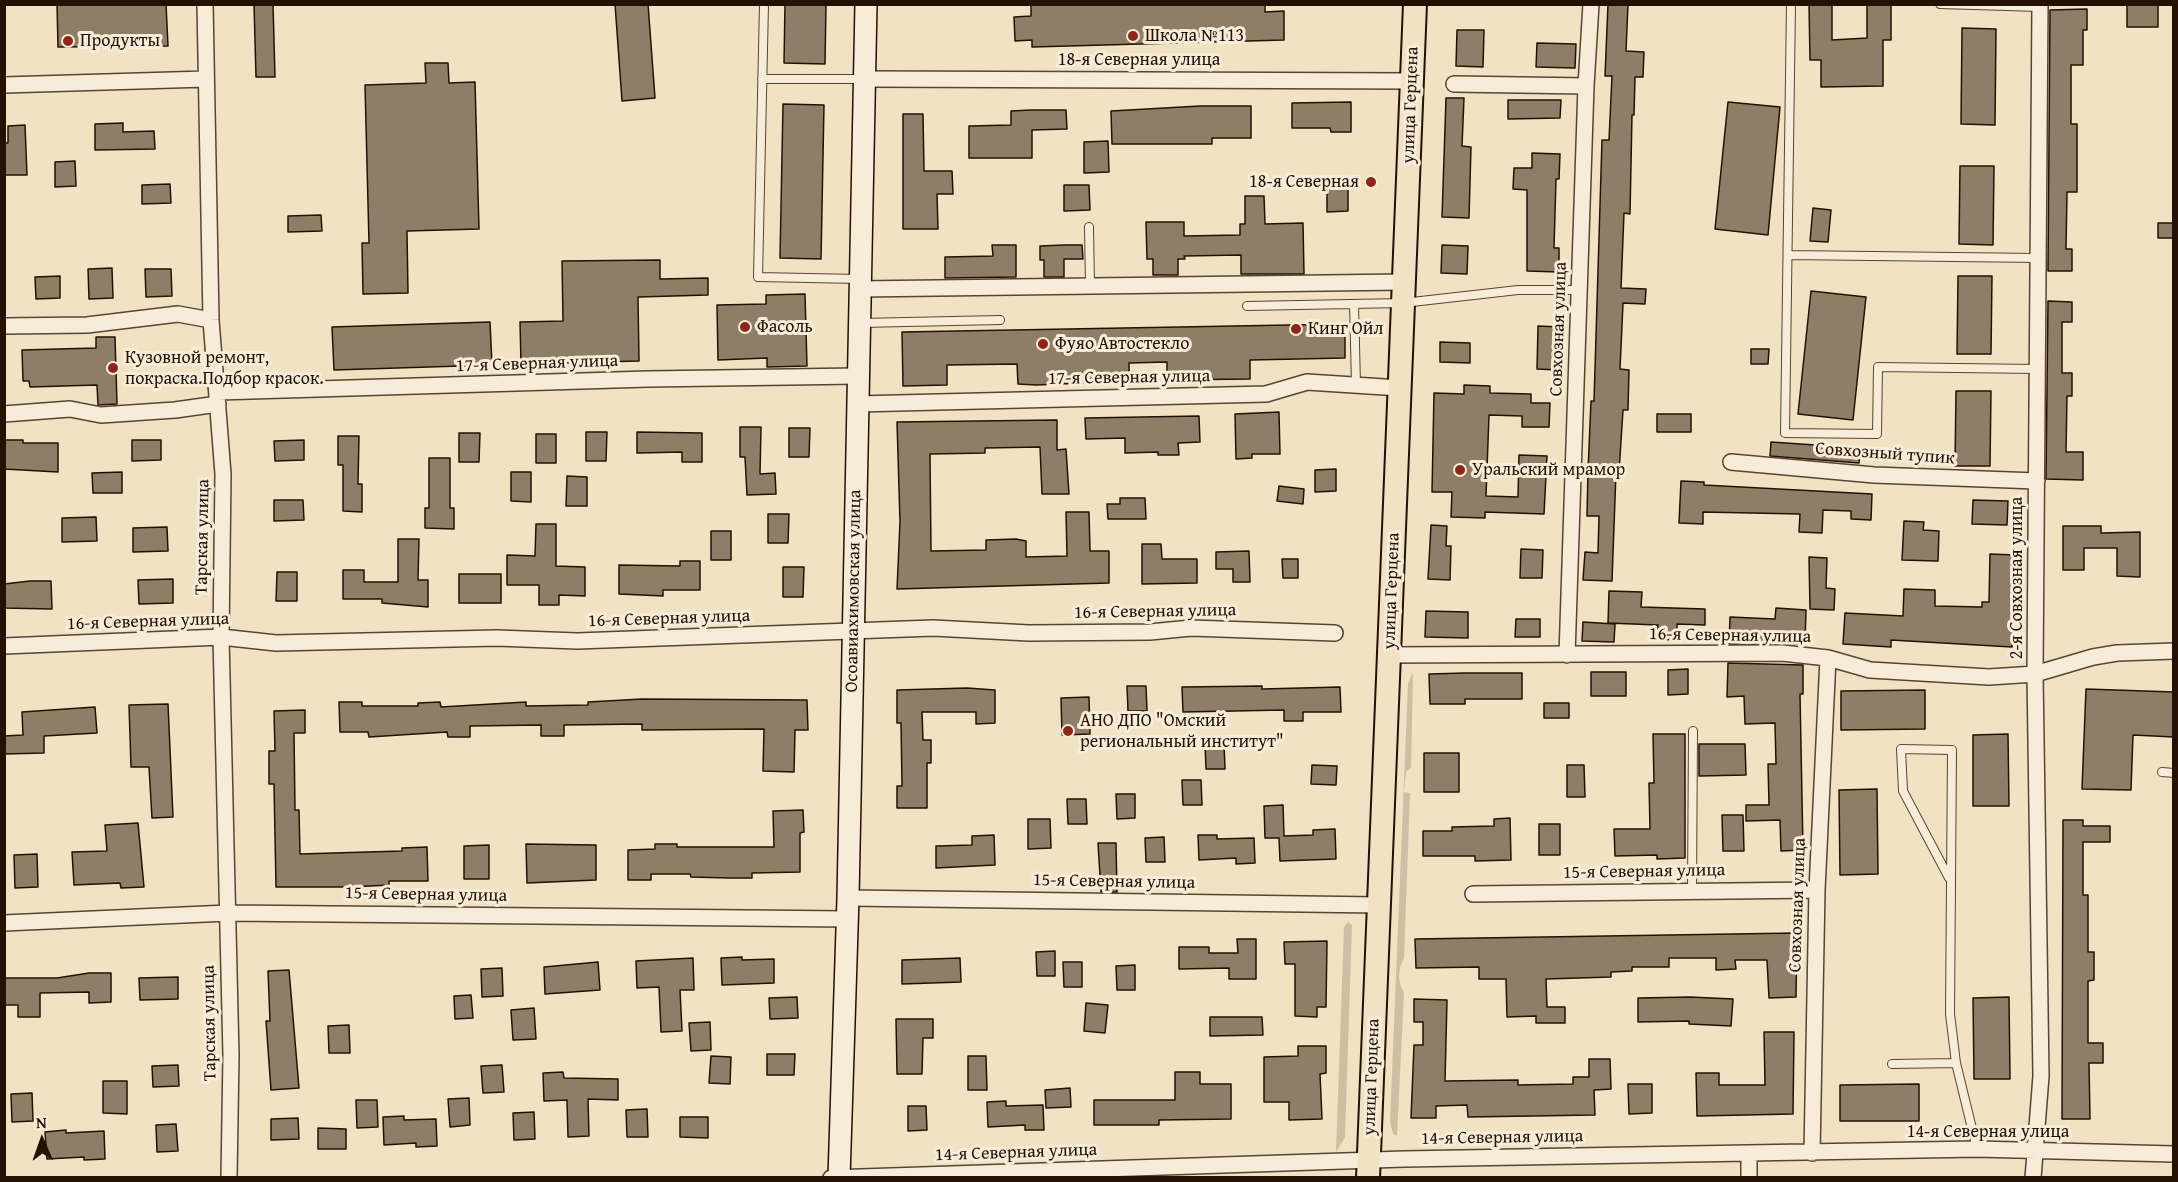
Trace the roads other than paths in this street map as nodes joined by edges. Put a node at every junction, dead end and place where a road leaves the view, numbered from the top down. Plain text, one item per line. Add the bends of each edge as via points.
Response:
1 (205, 4) edge
2 (764, 4) edge
3 (866, 4) edge
4 (1415, 4) edge
5 (1591, 4) edge
6 (1791, 4) edge
7 (1940, 4) edge
8 (2040, 6) edge
9 (206, 79) junction
10 (762, 79) junction
11 (866, 79) junction
12 (1413, 81) junction
13 (1454, 84) dead end
14 (4, 85) edge
15 (1586, 86) junction
16 (1089, 226) dead end
17 (1788, 255) junction
18 (2038, 258) junction
19 (859, 284) junction
20 (1090, 286) junction
21 (1580, 290) junction
22 (1403, 292) junction
23 (1354, 304) junction
24 (1247, 306) dead end
25 (212, 320) junction
26 (1000, 320) dead end
27 (858, 323) junction
28 (4, 326) edge
29 (2037, 369) junction
30 (858, 376) junction
31 (1356, 387) junction
32 (1400, 388) junction
33 (218, 398) junction
34 (857, 404) junction
35 (4, 414) edge
36 (1731, 462) dead end
37 (2037, 481) junction
38 (854, 633) junction
39 (1335, 633) dead end
40 (221, 637) junction
41 (4, 646) edge
42 (2174, 651) edge
43 (1389, 655) junction
44 (1568, 655) junction
45 (1828, 658) junction
46 (2035, 674) junction
47 (1693, 731) dead end
48 (2162, 772) dead end
49 (2174, 773) edge
50 (1949, 878) junction
51 (1817, 890) junction
52 (1692, 891) junction
53 (1473, 894) dead end
54 (1379, 905) junction
55 (848, 908) junction
56 (228, 913) junction
57 (4, 923) edge
58 (1956, 1063) junction
59 (1892, 1064) dead end
60 (1977, 1149) junction
61 (2035, 1151) junction
62 (1812, 1153) junction
63 (2174, 1154) edge
64 (1749, 1155) junction
65 (1369, 1169) edge
66 (839, 1177) edge
67 (230, 1178) edge
68 (831, 1178) edge
69 (1749, 1178) edge
70 (2033, 1178) edge

1 - 9 street, Тарская улица
2 - 10 lane
3 - 11 street, Осоавиахимовская улица
4 - 12 main road, улица Герцена
5 - 15 street, Совхозная улица
6 - 17 lane
7 - 8 lane
8 - 18 street, 2-я Совхозная улица
9 - 14 street
9 - 25 street, Тарская улица
10 - 11 lane
10 - 19 lane via 758,277
11 - 12 street, 18-я Северная улица
11 - 19 street, Осоавиахимовская улица
12 - 22 main road, улица Герцена
13 - 15 street
15 - 21 street, Совхозная улица
16 - 20 lane
17 - 18 lane
17 - 29 lane via 1785,433 1877,434 1878,367
18 - 29 street, 2-я Совхозная улица
19 - 20 street
19 - 27 street, Осоавиахимовская улица
20 - 22 street
21 - 22 lane
21 - 44 street, Совхозная улица
22 - 23 lane
22 - 32 main road, улица Герцена
23 - 24 lane
23 - 31 lane
25 - 28 street via 178,314 87,325
25 - 33 street, Тарская улица
26 - 27 lane
27 - 30 street, Осоавиахимовская улица
29 - 37 street, 2-я Совхозная улица
30 - 33 street, 17-я Северная улица via 648,379
30 - 34 street, Осоавиахимовская улица
31 - 32 street, 17-я Северная улица
31 - 34 street, 17-я Северная улица via 1330,381 1307,382 1266,394
32 - 43 main road, улица Герцена
33 - 35 street, 17-я Северная улица via 175,410 101,415 69,410
33 - 40 street, Тарская улица via 224,474
34 - 38 street, Осоавиахимовская улица
36 - 37 street, Совхозный тупик via 1875,476
37 - 46 street, 2-я Совхозная улица
38 - 39 street, 16-я Северная улица via 933,628 1029,633 1191,628
38 - 40 street, 16-я Северная улица via 577,641 497,638 276,643
38 - 55 street, Осоавиахимовская улица
40 - 41 street, 16-я Северная улица
40 - 56 street, Тарская улица
42 - 46 street, 16-я Северная улица via 2093,657
43 - 44 street, 16-я Северная улица
43 - 54 main road, улица Герцена
44 - 45 street, 16-я Северная улица via 1782,653
45 - 46 street, 16-я Северная улица via 1881,671 1946,676
45 - 51 street, Совхозная улица
46 - 61 street, 2-я Совхозная улица via 2041,1076
47 - 52 lane
48 - 49 lane
50 - 50 lane via 1953,750 1901,749 1903,791
50 - 58 lane via 1950,1014
51 - 52 street, 15-я Северная улица
51 - 62 street, Совхозная улица
52 - 53 street, 15-я Северная улица
54 - 55 street, 15-я Северная улица
54 - 65 main road, улица Герцена
55 - 56 street, 15-я Северная улица
55 - 66 street, Осоавиахимовская улица
56 - 57 street, 15-я Северная улица
56 - 67 street, Тарская улица
58 - 59 lane
58 - 60 lane
60 - 61 street, 14-я Северная улица
60 - 62 street, 14-я Северная улица
61 - 63 street, 14-я Северная улица
61 - 70 street
62 - 64 street, 14-я Северная улица
64 - 65 street, 14-я Северная улица
64 - 69 street
65 - 66 street, 14-я Северная улица
66 - 68 street, 14-я Северная улица

